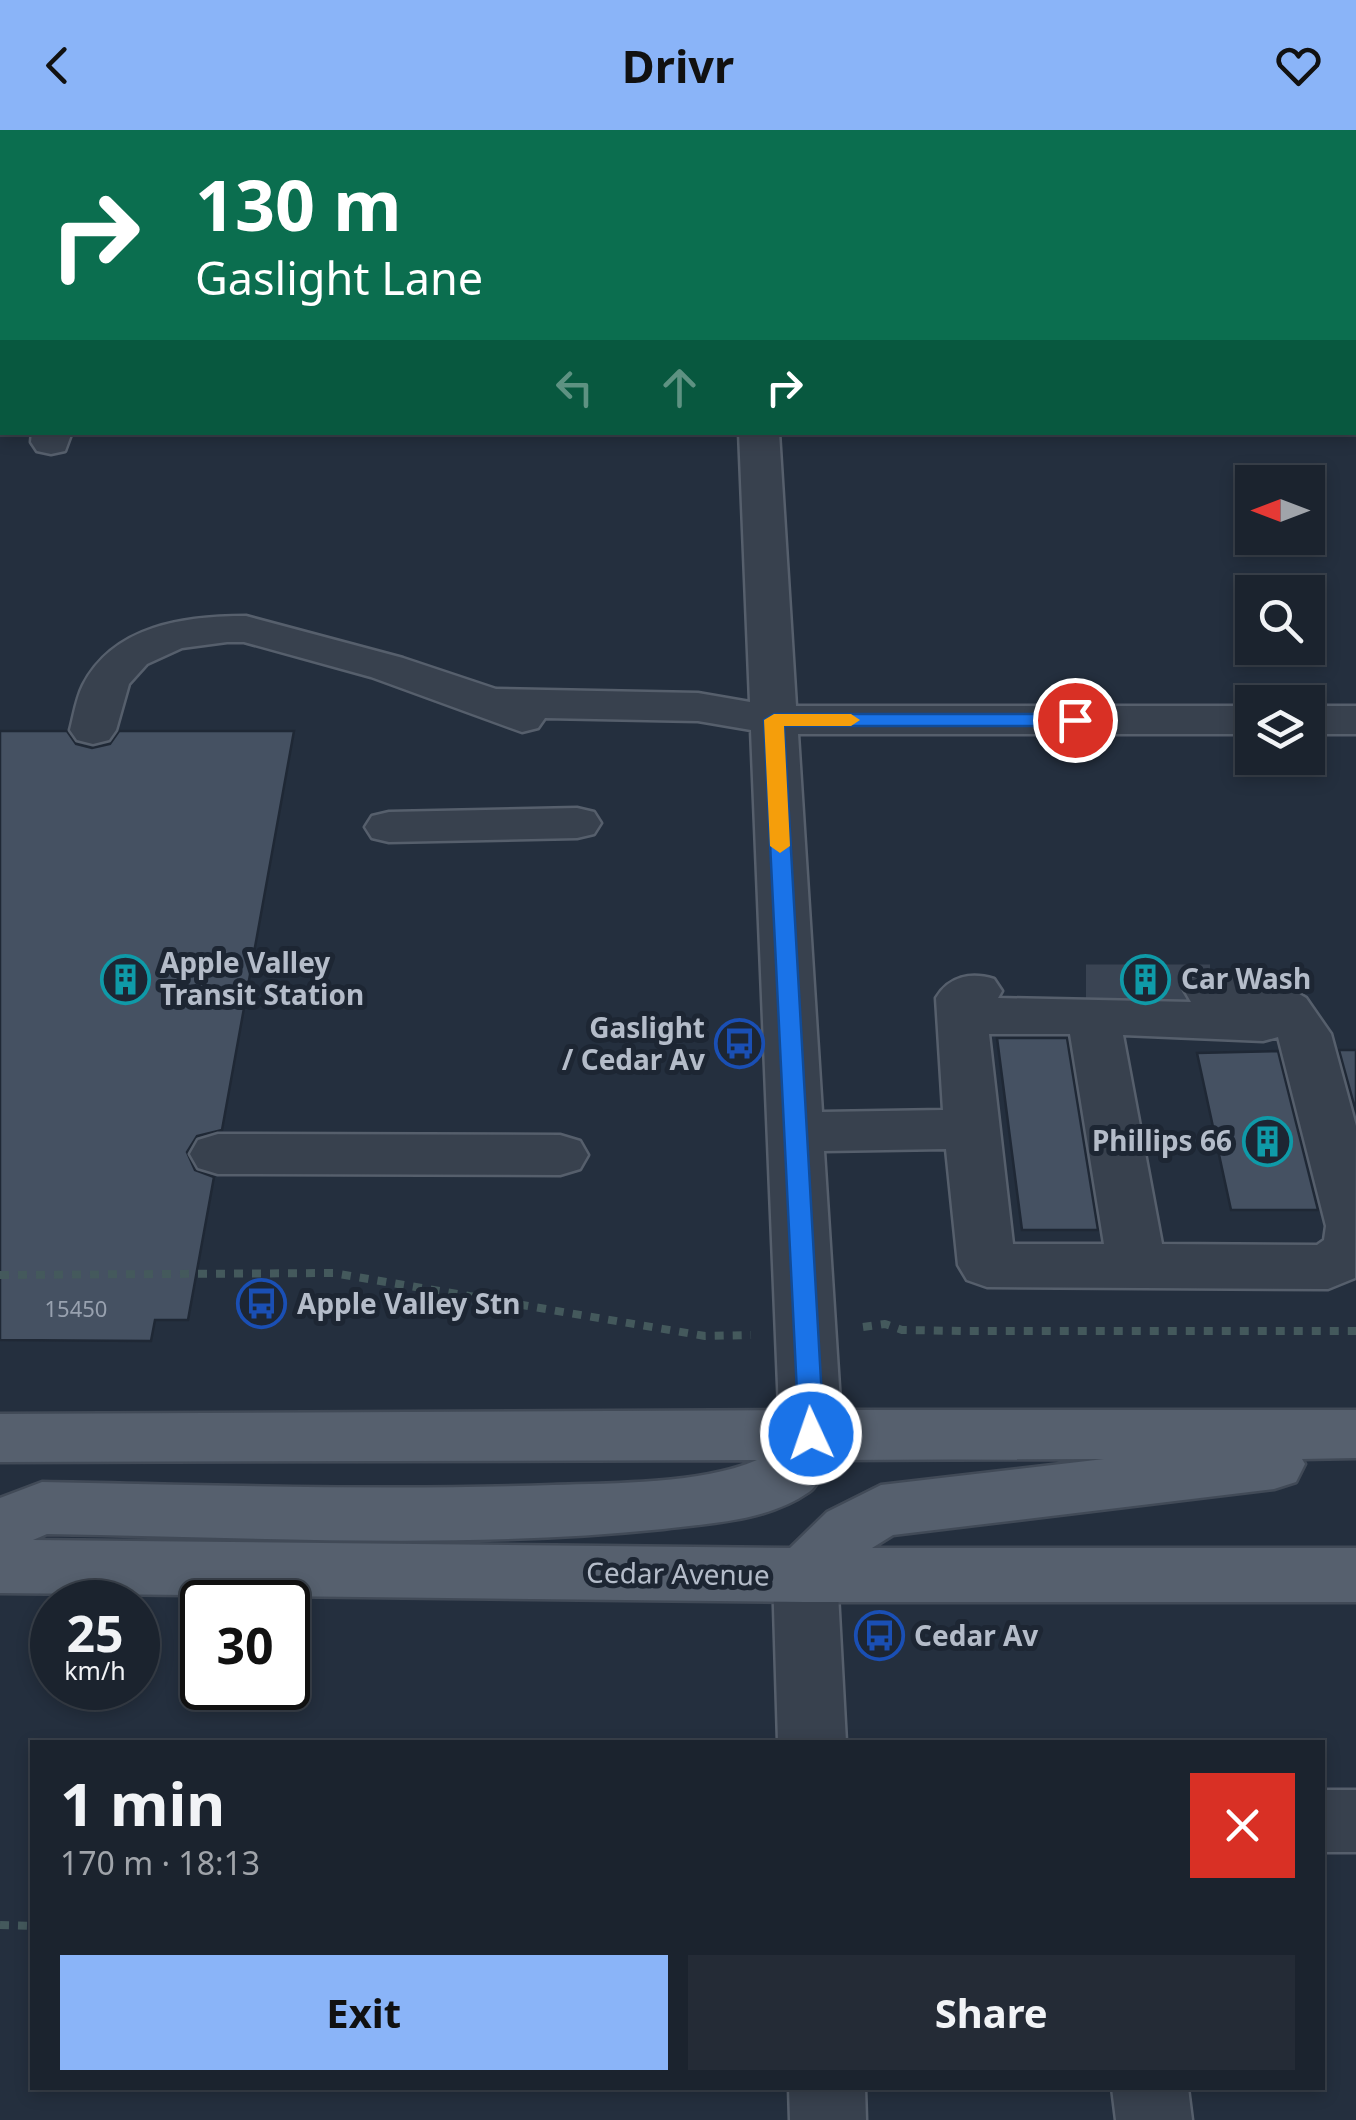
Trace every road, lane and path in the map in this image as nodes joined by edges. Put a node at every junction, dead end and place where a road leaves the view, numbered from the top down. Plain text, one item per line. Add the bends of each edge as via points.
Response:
1 (759, 436) edge
2 (774, 720) junction
3 (1235, 720) edge
4 (1325, 720) edge
5 (1356, 720) edge
6 (93, 730) dead end
7 (577, 823) dead end
8 (389, 827) dead end
9 (1210, 990) tunnel mouth
10 (1090, 1002) junction
11 (1304, 1034) junction
12 (972, 1129) junction
13 (795, 1132) junction
14 (218, 1154) dead end
15 (560, 1156) dead end
16 (1137, 1266) junction
17 (0, 1276) edge
18 (1356, 1331) edge
19 (806, 1334) junction
20 (811, 1434) junction
21 (1356, 1434) edge
22 (0, 1438) edge
23 (1356, 1454) edge
24 (0, 1526) edge
25 (0, 1566) edge
26 (805, 1575) junction
27 (1356, 1575) edge
28 (812, 1740) edge
29 (1325, 1821) edge
30 (1356, 1821) edge
31 (0, 1926) edge
32 (30, 1926) edge
33 (826, 2090) edge
34 (1150, 2090) edge
35 (828, 2120) edge
36 (1154, 2120) edge

1 - 2 street
2 - 3 street
2 - 6 street via 698,739 554,734 492,703 246,629 223,628 170,637 120,664 105,685
2 - 13 street
4 - 5 street
7 - 8 street
9 - 11 street via 1265,996 1295,1016
10 - 11 street
10 - 12 street via 962,1016
10 - 16 street
11 - 16 street via 1354,1226 1344,1258 1328,1267
12 - 13 street
12 - 16 street via 988,1265
13 - 19 street
14 - 15 street
17 - 19 path via 333,1273 705,1336
18 - 19 path via 964,1331 885,1324
19 - 20 street
20 - 21 main road
20 - 22 main road
20 - 24 main road via 790,1473 740,1495 462,1514 42,1508
23 - 26 main road via 881,1511 849,1530
25 - 26 main road, Cedar Avenue
26 - 27 main road, Cedar Avenue
26 - 28 street
29 - 30 street
31 - 32 path
33 - 35 street
34 - 36 street

